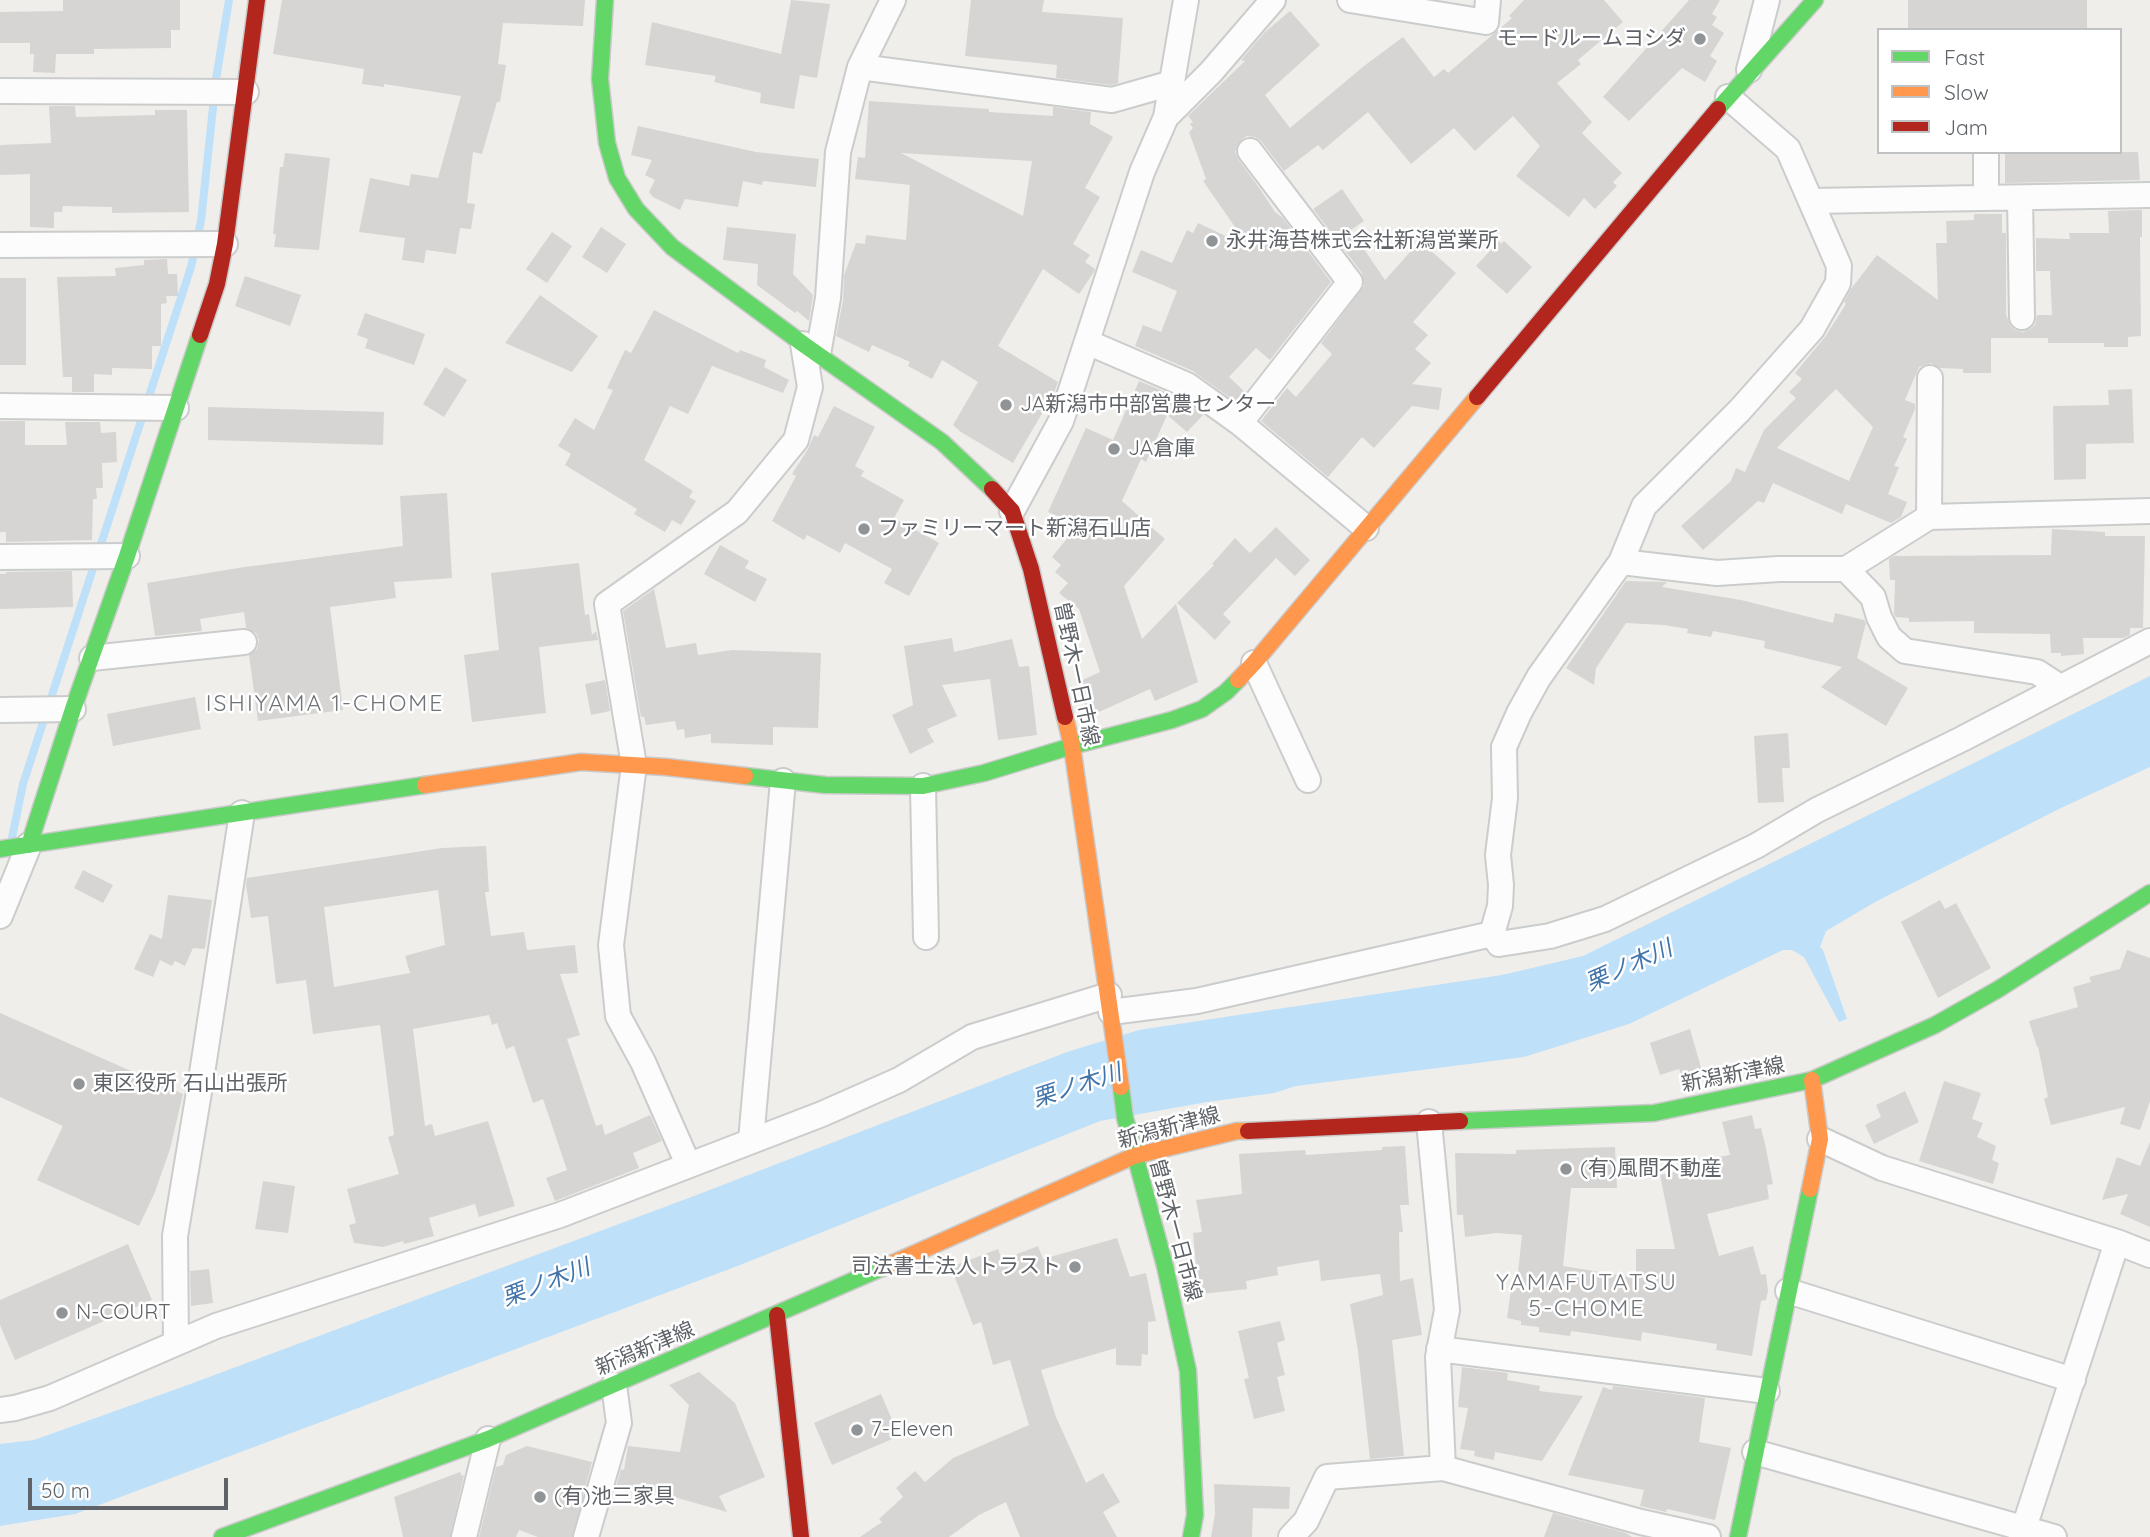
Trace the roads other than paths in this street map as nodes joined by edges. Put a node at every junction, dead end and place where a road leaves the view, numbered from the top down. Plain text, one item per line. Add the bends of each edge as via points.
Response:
1 (257, 0) edge
2 (605, 0) edge
3 (893, 0) edge
4 (1186, 0) edge
5 (1273, 0) edge
6 (1350, 0) edge
7 (1488, 0) edge
8 (1767, 0) edge
9 (1815, 0) edge
10 (860, 67) junction
11 (1747, 78) junction
12 (1172, 83) junction
13 (0, 90) edge
14 (246, 92) junction
15 (1728, 97) junction
16 (1166, 117) junction
17 (1250, 151) dead end
18 (1986, 154) edge
19 (2150, 195) edge
20 (1986, 198) junction
21 (2021, 198) junction
22 (1812, 201) junction
23 (225, 244) junction
24 (0, 245) edge
25 (2022, 317) dead end
26 (1087, 342) junction
27 (811, 349) junction
28 (1930, 378) dead end
29 (0, 406) edge
30 (176, 408) junction
31 (1240, 423) junction
32 (1012, 511) junction
33 (2150, 511) edge
34 (1929, 517) junction
35 (1366, 528) junction
36 (127, 556) junction
37 (0, 557) edge
38 (1621, 562) junction
39 (1846, 569) junction
40 (2150, 641) edge
41 (244, 642) dead end
42 (92, 658) junction
43 (1254, 663) junction
44 (2060, 687) junction
45 (73, 709) junction
46 (0, 710) edge
47 (1072, 746) junction
48 (634, 765) junction
49 (1308, 780) dead end
50 (783, 781) junction
51 (923, 786) junction
52 (242, 813) junction
53 (29, 845) junction
54 (0, 849) edge
55 (2149, 895) edge
56 (0, 916) edge
57 (1492, 934) junction
58 (926, 937) dead end
59 (1111, 1012) junction
60 (1812, 1080) junction
61 (1429, 1122) junction
62 (1820, 1139) junction
63 (751, 1140) junction
64 (1134, 1156) junction
65 (688, 1164) junction
66 (2117, 1242) junction
67 (2150, 1255) edge
68 (1788, 1291) junction
69 (777, 1315) junction
70 (176, 1343) junction
71 (1439, 1349) junction
72 (2073, 1380) junction
73 (614, 1385) junction
74 (1767, 1391) junction
75 (0, 1410) edge
76 (488, 1439) junction
77 (1755, 1452) junction
78 (1443, 1468) junction
79 (1639, 1529) edge
80 (2022, 1532) edge
81 (222, 1537) edge
82 (464, 1537) edge
83 (586, 1537) edge
84 (801, 1537) edge
85 (1191, 1537) edge
86 (1291, 1537) edge
87 (1708, 1537) edge
88 (1738, 1537) edge
89 (2054, 1537) edge

1 - 14 street
2 - 27 street, 曽野木一日市線 via 600,79 607,143 617,178 636,209 672,247
3 - 10 street
4 - 12 street
5 - 16 street via 1212,72
6 - 7 street via 1486,22
8 - 11 street
9 - 11 street
10 - 12 street via 1112,100
10 - 27 street via 838,152 828,298
11 - 15 street
12 - 16 street
13 - 14 street
14 - 23 street
15 - 22 street via 1788,149
15 - 35 street
16 - 26 street via 1142,172
17 - 31 street via 1350,282
18 - 20 street
19 - 21 street
20 - 21 street
20 - 22 street
21 - 25 street
22 - 38 street via 1839,266 1838,283 1812,329 1740,410 1643,506
23 - 24 street
23 - 30 street via 217,284
26 - 31 street via 1187,385
26 - 32 street via 1061,421
27 - 32 street, 曽野木一日市線 via 942,442
27 - 48 street via 810,387 796,440 737,512 607,604
28 - 34 street
29 - 30 street
30 - 36 street
31 - 35 street
32 - 47 street, 曽野木一日市線 via 1031,569
33 - 34 street
34 - 39 street
35 - 43 street
36 - 37 street
36 - 42 street
38 - 39 street via 1717,573
38 - 57 street via 1539,677 1504,747 1500,906
39 - 44 street via 1873,597 1889,637 1905,651 2037,672
40 - 44 street
41 - 42 street
42 - 45 street
43 - 47 street via 1202,709
43 - 49 street
44 - 57 street via 1817,810 1756,846 1605,919 1550,936 1499,944
45 - 46 street
45 - 53 street
47 - 51 street
47 - 59 street, 曽野木一日市線
48 - 50 street
48 - 52 street via 582,762
48 - 65 street via 611,946 618,1016
50 - 51 street
50 - 63 street
51 - 58 street
52 - 53 street
52 - 70 street via 175,1236
53 - 54 street
53 - 56 street
55 - 60 street, 新潟新津線 via 1935,1025
57 - 59 street via 1197,1001
59 - 63 street via 972,1037 899,1080
59 - 64 street, 曽野木一日市線
60 - 61 street, 新潟新津線 via 1654,1113
60 - 62 street
61 - 64 street, 新潟新津線 via 1237,1131
61 - 71 street via 1447,1310
62 - 66 street via 1882,1168
62 - 68 street
63 - 65 street
64 - 69 street, 新潟新津線
64 - 85 street, 曽野木一日市線 via 1188,1371 1195,1515
65 - 70 street via 560,1215 311,1294
66 - 67 street
66 - 72 street
68 - 72 street
68 - 74 street
69 - 73 street, 新潟新津線
69 - 84 street
70 - 75 street via 50,1398
71 - 74 street
71 - 78 street
72 - 80 street
73 - 76 street, 新潟新津線
73 - 83 street via 619,1423
74 - 77 street
76 - 81 street, 新潟新津線
76 - 82 street
77 - 80 street
77 - 88 street
78 - 79 street
78 - 86 street via 1327,1477 1307,1521
79 - 87 street
80 - 89 street

